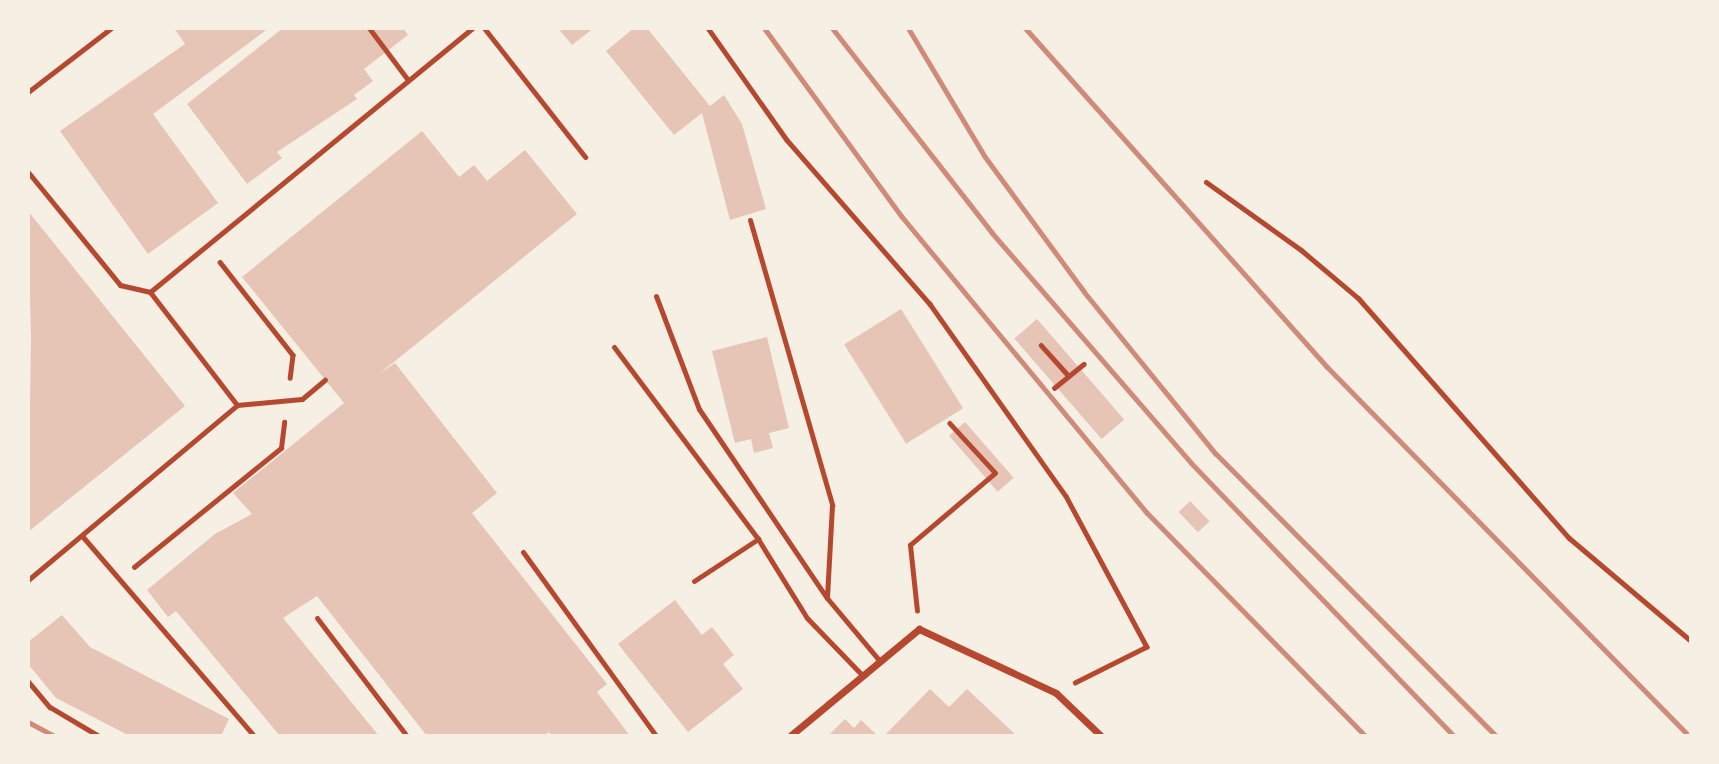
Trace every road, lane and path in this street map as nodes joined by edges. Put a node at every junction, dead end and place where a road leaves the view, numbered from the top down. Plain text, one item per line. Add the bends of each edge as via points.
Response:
1 (111, 28) edge
2 (369, 28) edge
3 (472, 28) edge
4 (484, 28) edge
5 (708, 28) edge
6 (408, 80) junction
7 (28, 92) edge
8 (585, 156) dead end
9 (28, 172) edge
10 (1206, 182) dead end
11 (750, 220) dead end
12 (150, 292) junction
13 (656, 296) dead end
14 (1041, 345) dead end
15 (614, 347) dead end
16 (1084, 364) dead end
17 (1067, 374) junction
18 (325, 380) dead end
19 (1055, 388) dead end
20 (237, 405) junction
21 (950, 424) dead end
22 (83, 537) junction
23 (758, 538) junction
24 (523, 552) dead end
25 (28, 580) edge
26 (694, 580) dead end
27 (827, 598) junction
28 (317, 618) dead end
29 (919, 629) junction
30 (1691, 642) edge
31 (879, 660) junction
32 (862, 675) junction
33 (28, 681) edge
34 (1056, 694) junction
35 (99, 736) edge
36 (254, 736) edge
37 (407, 736) edge
38 (656, 736) edge
39 (790, 736) edge
40 (1101, 736) edge

1 - 7 lane
2 - 6 lane
3 - 6 lane
4 - 8 lane
5 - 34 path via 788,140 930,304 1066,496 1147,647
6 - 12 lane
9 - 12 lane via 120,285
10 - 30 lane via 1301,250 1358,298 1569,538
11 - 27 lane via 832,505
12 - 20 lane
13 - 27 lane via 699,409
14 - 17 path
15 - 23 lane
16 - 17 path
17 - 19 path
18 - 20 lane via 302,398
20 - 22 lane
21 - 29 path via 995,473 910,544
22 - 25 lane
22 - 36 lane
23 - 26 lane
23 - 32 lane via 807,618
24 - 38 lane
27 - 31 lane
28 - 37 lane
29 - 31 street
29 - 34 street
31 - 32 street
32 - 39 street
33 - 35 path via 50,707
34 - 40 street

